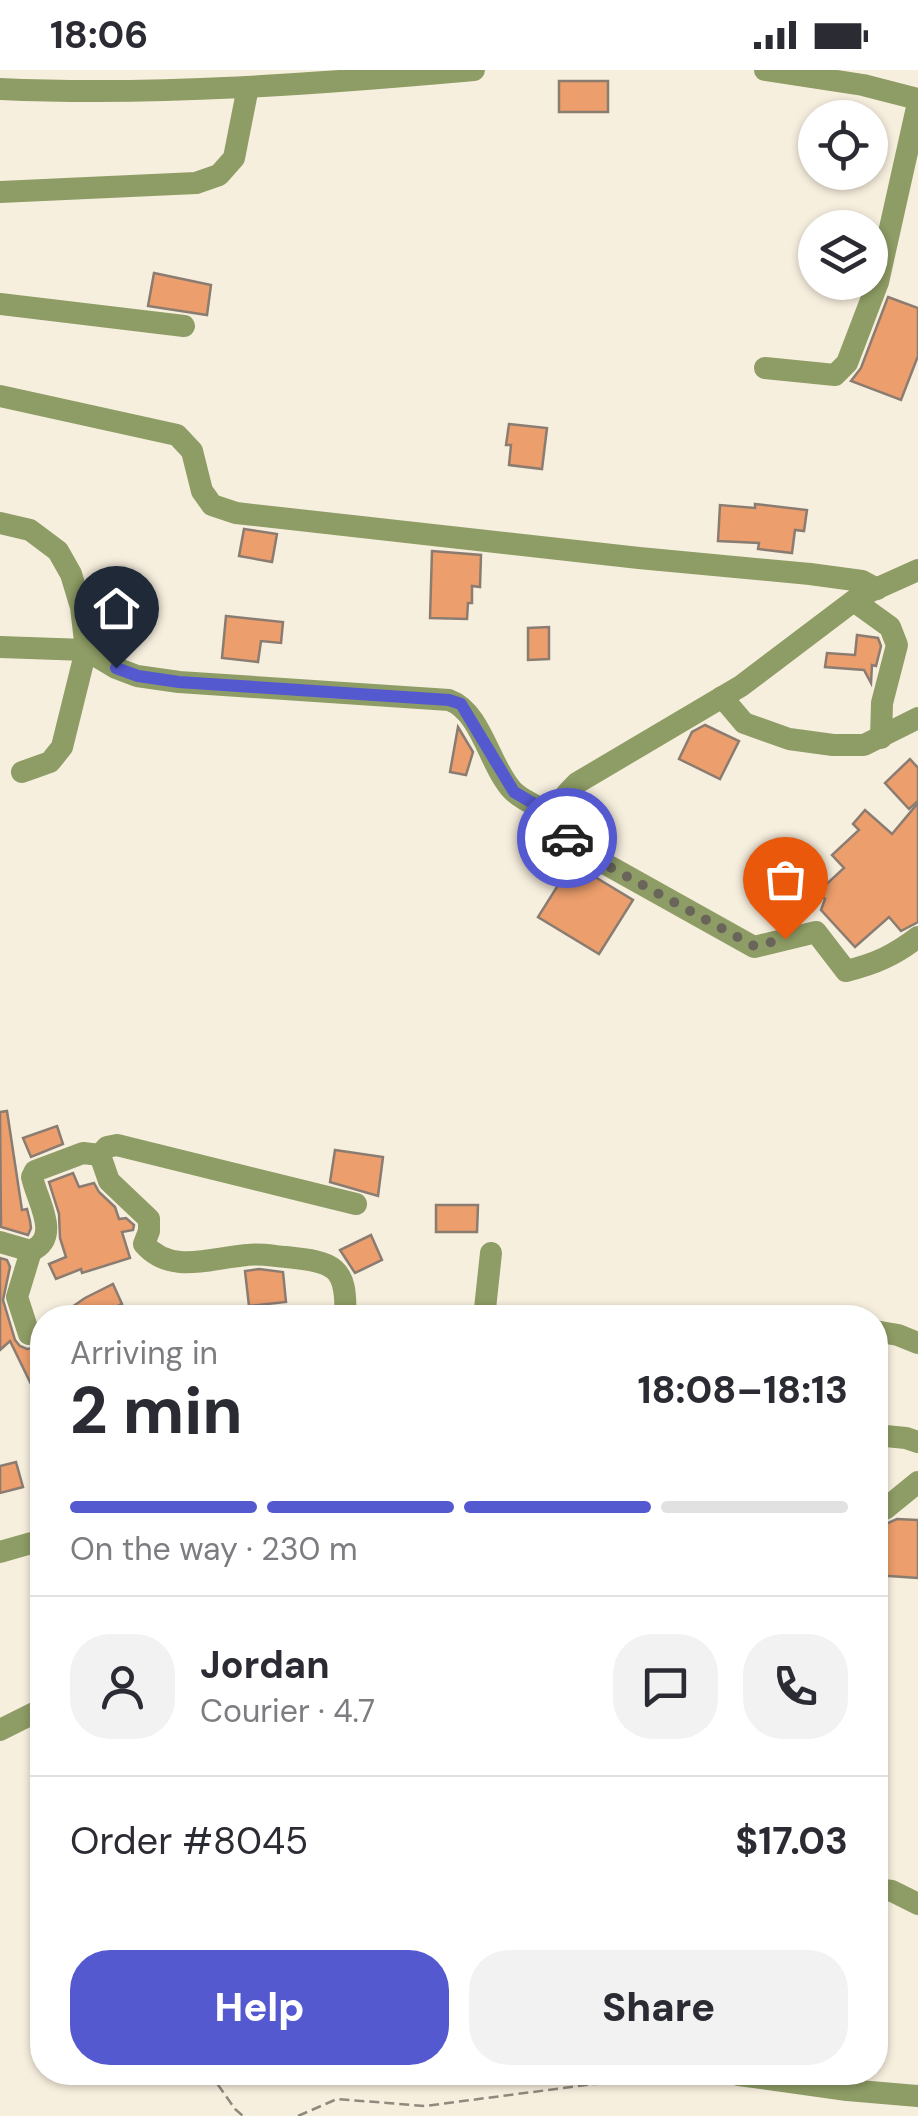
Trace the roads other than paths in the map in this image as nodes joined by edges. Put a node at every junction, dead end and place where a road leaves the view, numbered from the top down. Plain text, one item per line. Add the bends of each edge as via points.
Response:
1 (474, 70) edge
2 (765, 70) edge
3 (440, 72) edge
4 (55, 81) edge
5 (248, 86) junction
6 (0, 89) edge
7 (918, 101) edge
8 (0, 192) edge
9 (0, 304) edge
10 (184, 326) dead end
11 (765, 368) dead end
12 (0, 396) edge
13 (0, 523) edge
14 (918, 570) edge
15 (877, 589) junction
16 (854, 601) junction
17 (0, 647) edge
18 (86, 650) junction
19 (722, 697) junction
20 (918, 718) edge
21 (880, 738) junction
22 (22, 772) dead end
23 (555, 816) junction
24 (918, 936) edge
25 (100, 1155) junction
26 (356, 1204) dead end
27 (0, 1242) edge
28 (31, 1251) junction
29 (491, 1253) dead end
30 (346, 1305) edge
31 (485, 1305) edge
32 (888, 1333) edge
33 (29, 1334) dead end
34 (918, 1342) edge
35 (888, 1436) edge
36 (918, 1442) edge
37 (918, 1482) edge
38 (888, 1507) edge
39 (30, 1543) edge
40 (3, 1549) edge
41 (30, 1716) edge
42 (0, 1730) edge
43 (888, 1891) edge
44 (918, 1904) edge
45 (810, 2085) edge
46 (918, 2096) edge

1 - 3 street
2 - 7 street
3 - 5 street
4 - 5 street
4 - 6 street
5 - 8 street via 234,158 219,175 196,183
7 - 11 street via 878,282 847,363 835,375
9 - 10 street
12 - 15 street via 178,435 192,451 212,504 236,513 810,574
13 - 18 street via 30,530 58,551 81,608
14 - 15 street
15 - 16 street
16 - 19 street
16 - 21 street via 890,627 897,644
17 - 18 street
18 - 22 street via 62,747 50,762
18 - 23 street via 138,676 179,682 461,704 514,792
19 - 21 street via 744,723 789,739 833,746
19 - 23 street via 577,783 558,801
20 - 21 street
23 - 24 street via 575,848 754,946 816,932 846,971 898,953
25 - 26 street via 117,1145
25 - 28 street via 84,1152 35,1171 47,1236
25 - 30 street via 109,1181 149,1219 144,1244 153,1254 181,1264 251,1254 328,1263 340,1275
27 - 28 street
28 - 33 street via 17,1297
29 - 31 street
32 - 34 street
35 - 36 street
37 - 38 street
39 - 40 street
41 - 42 street
43 - 44 street
45 - 46 street

